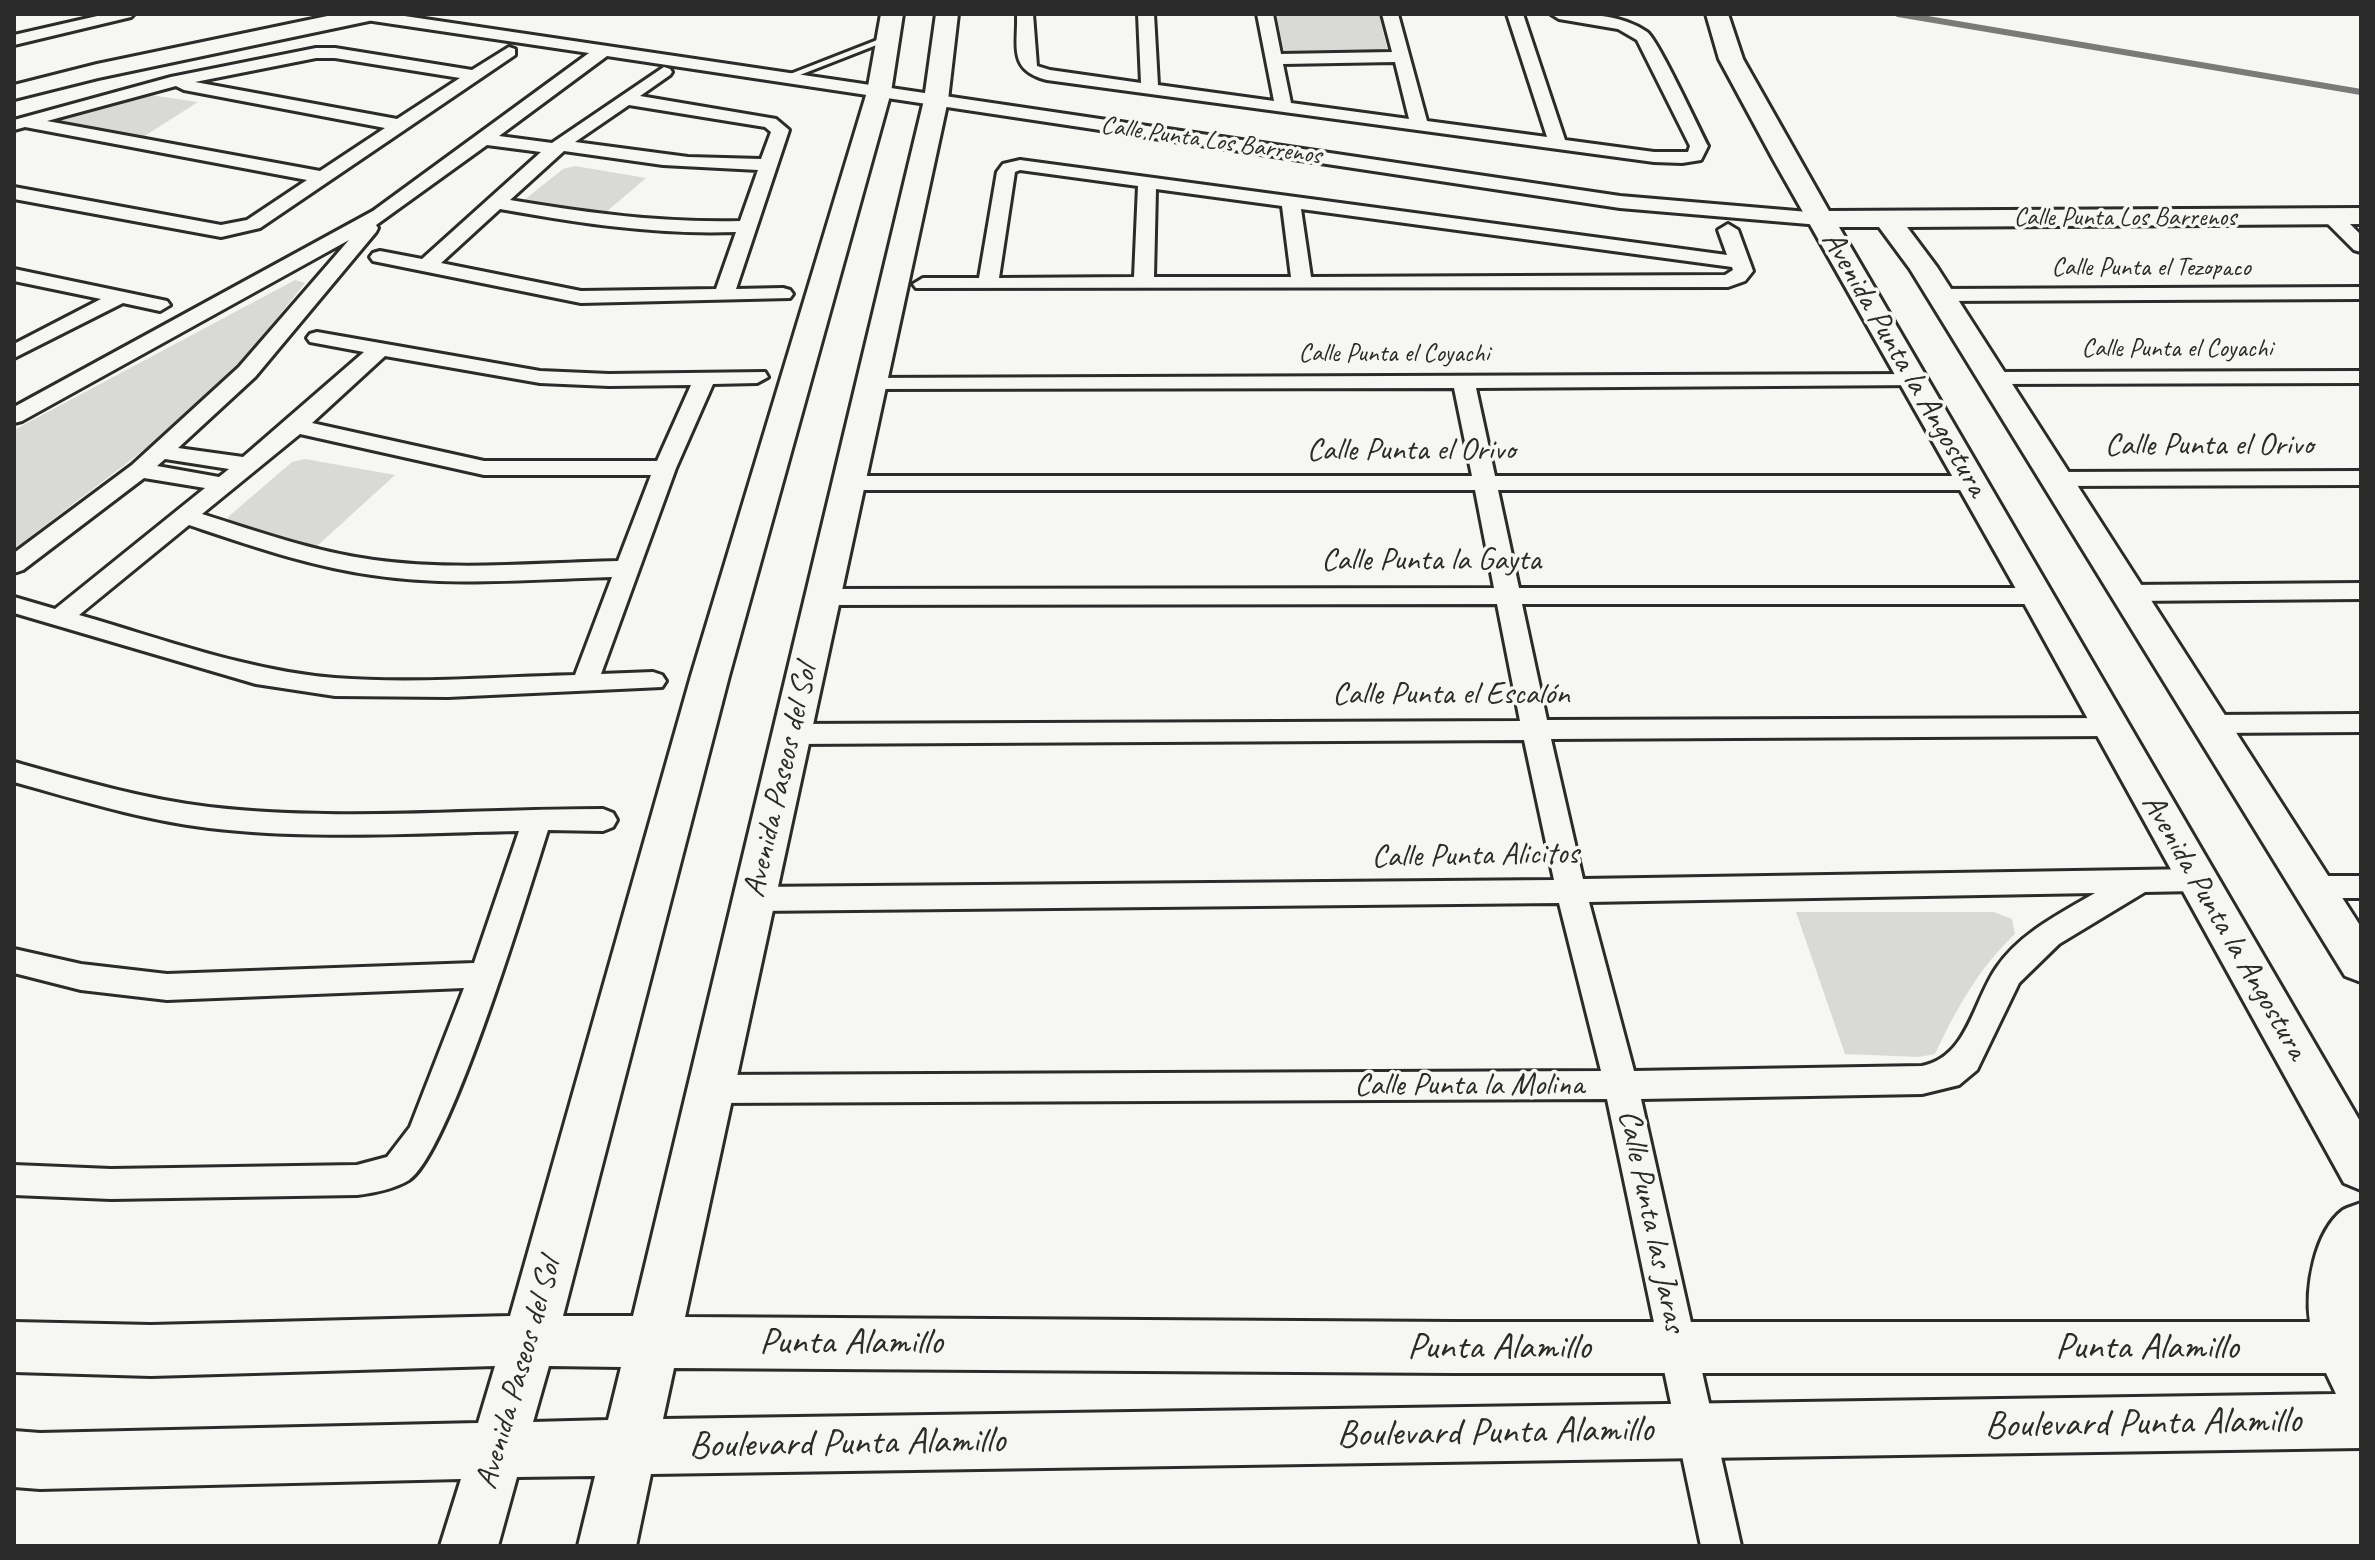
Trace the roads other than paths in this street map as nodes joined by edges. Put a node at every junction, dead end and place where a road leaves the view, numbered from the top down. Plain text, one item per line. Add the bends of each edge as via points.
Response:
1 (126, 14) edge
2 (277, 14) edge
3 (367, 14) edge
4 (892, 14) edge
5 (947, 14) edge
6 (1025, 14) edge
7 (1146, 14) edge
8 (1265, 14) edge
9 (1390, 14) edge
10 (1515, 14) edge
11 (1559, 14) edge
12 (1717, 14) edge
13 (100, 17) edge
14 (888, 39) junction
15 (14, 40) edge
16 (604, 50) junction
17 (509, 52) dead end
18 (1401, 57) junction
19 (1274, 59) junction
20 (97, 71) junction
21 (664, 72) dead end
22 (14, 73) edge
23 (474, 75) junction
24 (69, 77) junction
25 (784, 78) junction
26 (171, 82) junction
27 (1150, 90) junction
28 (14, 92) edge
29 (879, 92) junction
30 (117, 95) junction
31 (625, 99) junction
32 (936, 100) junction
33 (89, 103) junction
34 (1284, 108) junction
35 (19, 123) edge
36 (399, 125) junction
37 (1420, 126) junction
38 (490, 134) junction
39 (561, 144) junction
40 (1558, 144) junction
41 (1326, 159) junction
42 (768, 164) junction
43 (1297, 167) junction
44 (322, 177) junction
45 (1147, 183) junction
46 (14, 193) edge
47 (496, 203) junction
48 (1291, 203) junction
49 (380, 215) junction
50 (2331, 216) junction
51 (2361, 216) edge
52 (1820, 219) junction
53 (1888, 220) junction
54 (746, 226) junction
55 (1728, 230) dead end
56 (2361, 246) edge
57 (380, 257) dead end
58 (1742, 263) junction
59 (425, 267) junction
60 (14, 275) edge
61 (1144, 283) junction
62 (1302, 283) junction
63 (923, 284) dead end
64 (988, 284) junction
65 (2361, 293) edge
66 (783, 294) dead end
67 (1941, 295) junction
68 (122, 296) junction
69 (724, 296) junction
70 (160, 305) dead end
71 (317, 338) dead end
72 (380, 349) junction
73 (14, 352) edge
74 (757, 377) dead end
75 (2361, 377) edge
76 (705, 378) junction
77 (1993, 378) junction
78 (1915, 380) junction
79 (1464, 382) junction
80 (872, 383) junction
81 (14, 416) edge
82 (296, 426) junction
83 (161, 452) junction
84 (249, 465) junction
85 (665, 468) junction
86 (140, 470) junction
87 (2361, 478) edge
88 (2057, 479) junction
89 (850, 483) junction
90 (1484, 483) junction
91 (1972, 483) junction
92 (224, 485) junction
93 (187, 517) junction
94 (14, 565) edge
95 (627, 569) junction
96 (2361, 591) edge
97 (2129, 593) junction
98 (1506, 595) junction
99 (2038, 596) junction
100 (823, 597) junction
101 (14, 605) edge
102 (60, 618) junction
103 (653, 681) dead end
104 (585, 682) junction
105 (2361, 723) edge
106 (2213, 724) junction
107 (2110, 727) junction
108 (1535, 728) junction
109 (792, 734) junction
110 (14, 772) edge
111 (538, 818) junction
112 (603, 820) dead end
113 (2196, 880) junction
114 (2136, 883) junction
115 (2313, 887) junction
116 (2361, 887) edge
117 (1571, 891) junction
118 (754, 899) junction
119 (14, 961) edge
120 (2361, 964) edge
121 (485, 975) junction
122 (1621, 1085) junction
123 (712, 1089) junction
124 (2361, 1168) edge
125 (14, 1180) edge
126 (2361, 1226) edge
127 (530, 1340) junction
128 (655, 1342) junction
129 (14, 1347) edge
130 (1679, 1349) junction
131 (2352, 1367) edge
132 (2361, 1421) edge
133 (1695, 1430) junction
134 (630, 1447) junction
135 (499, 1450) junction
136 (14, 1459) edge
137 (469, 1546) edge
138 (607, 1546) edge
139 (1721, 1546) edge

1 - 13 street
2 - 22 street
3 - 16 street, Calle Punta Los Barrenos
3 - 20 street
4 - 14 street, Avenida Paseos del Sol
5 - 32 street, Avenida Paseos del Sol
6 - 27 street via 1026,62 1031,69
7 - 27 street
8 - 19 street
9 - 18 street
10 - 40 street
11 - 40 street via 1622,25 1644,37 1699,146 1695,156 1682,158
12 - 52 street via 1731,59
13 - 15 street
14 - 25 lane
14 - 29 street, Avenida Paseos del Sol
16 - 25 street, Calle Punta Los Barrenos
16 - 38 street
17 - 23 street
18 - 19 street
18 - 37 street
19 - 34 street
20 - 24 street
20 - 30 street
21 - 31 street
23 - 26 street via 316,53
23 - 36 street
24 - 28 street
24 - 33 street
25 - 29 street, Calle Punta Los Barrenos
26 - 30 street
26 - 36 street
27 - 34 street
29 - 32 street, Calle Punta Los Barrenos
29 - 127 street, Avenida Paseos del Sol via 710,676
30 - 33 street
31 - 39 street
31 - 42 street via 777,126
32 - 43 street, Calle Punta Los Barrenos
32 - 80 street, Avenida Paseos del Sol
33 - 35 street
34 - 37 street
35 - 44 street
36 - 44 street
37 - 40 street
38 - 39 street
38 - 49 street
39 - 42 street via 671,163
39 - 47 street
41 - 43 street, Calle Punta Los Barrenos
41 - 48 street
41 - 52 street, Calle Punta Los Barrenos via 1620,202
42 - 54 street
43 - 48 street
44 - 46 street via 253,224 221,231
45 - 48 street
45 - 61 street
45 - 64 street via 1020,165 1009,168
47 - 54 street via 632,225
47 - 59 street
48 - 58 street
48 - 62 street
49 - 81 street
49 - 83 street via 247,372
50 - 51 street, Calle Punta Los Barrenos
50 - 53 street, Calle Punta Los Barrenos
50 - 56 street
52 - 53 street, Avenida Punta la Angostura
52 - 78 street, Avenida Punta la Angostura
53 - 67 street, Avenida Punta la Angostura
54 - 69 street
55 - 58 street
57 - 59 street
58 - 62 street via 1743,271 1728,281
59 - 69 street via 581,297
60 - 68 street
61 - 62 street
61 - 64 street
63 - 64 street
65 - 67 street, Calle Punta el Tezopaco
66 - 69 street
67 - 77 street, Avenida Punta la Angostura
68 - 70 street
68 - 73 street
71 - 72 street
72 - 76 street via 540,377
72 - 82 street
74 - 76 street
75 - 77 street, Calle Punta el Coyachi
76 - 85 street
77 - 88 street, Avenida Punta la Angostura
78 - 79 street, Calle Punta el Coyachi
78 - 91 street, Avenida Punta la Angostura
79 - 80 street, Calle Punta el Coyachi
79 - 90 street, Calle Punta las Jaras
80 - 89 street, Avenida Paseos del Sol
82 - 84 street
82 - 85 street via 484,468
83 - 84 street
83 - 86 street
84 - 92 street
85 - 95 street
86 - 92 street
86 - 94 street
87 - 88 street, Calle Punta el Orivo
88 - 97 street, Avenida Punta la Angostura
89 - 90 street, Calle Punta el Orivo
89 - 100 street, Avenida Paseos del Sol
90 - 91 street, Calle Punta el Orivo
90 - 98 street, Calle Punta las Jaras
91 - 99 street, Avenida Punta la Angostura
92 - 93 street
93 - 95 street via 376,568
93 - 102 street
95 - 104 street
96 - 97 street
97 - 106 street, Avenida Punta la Angostura
98 - 99 street, Calle Punta la Gayta
98 - 100 street, Calle Punta la Gayta
98 - 108 street, Calle Punta las Jaras
99 - 107 street, Avenida Punta la Angostura
100 - 109 street, Avenida Paseos del Sol
101 - 102 street
102 - 104 street via 256,675 335,687
103 - 104 street
105 - 106 street
106 - 115 street, Avenida Punta la Angostura
107 - 108 street, Calle Punta el Escalón
107 - 113 street, Avenida Punta la Angostura
108 - 109 street, Calle Punta el Escalón
108 - 117 street, Calle Punta las Jaras
109 - 118 street, Avenida Paseos del Sol
110 - 111 street via 207,817 274,823
111 - 112 street
111 - 121 street
113 - 114 street, Calle Punta Alicitos
113 - 124 street, Avenida Punta la Angostura
114 - 117 street, Calle Punta Alicitos
114 - 122 street, Calle Punta la Molina via 2048,936 2008,975 1965,1060 1947,1075 1922,1080
115 - 116 street
115 - 120 street, Avenida Punta la Angostura
117 - 118 street, Calle Punta Alicitos
117 - 122 street, Calle Punta las Jaras
118 - 123 street, Avenida Paseos del Sol
119 - 121 street via 81,977 167,987
121 - 125 street via 424,1135 399,1168 357,1180
122 - 123 street, Calle Punta la Molina
122 - 130 street, Calle Punta las Jaras
123 - 128 street, Avenida Paseos del Sol
126 - 131 street via 2340,1254 2334,1275 2333,1300
127 - 128 street, Punta Alamillo
127 - 129 street, Punta Alamillo via 94,1352
127 - 135 street, Avenida Paseos del Sol
128 - 130 street, Punta Alamillo
128 - 134 street, Avenida Paseos del Sol
130 - 131 street, Punta Alamillo
130 - 133 street, Calle Punta las Jaras
132 - 133 street, Boulevard Punta Alamillo
133 - 134 street, Boulevard Punta Alamillo
133 - 139 street, Calle Punta las Jaras
134 - 135 street, Boulevard Punta Alamillo
134 - 138 street, Avenida Paseos del Sol
135 - 136 street, Boulevard Punta Alamillo
135 - 137 street, Avenida Paseos del Sol

